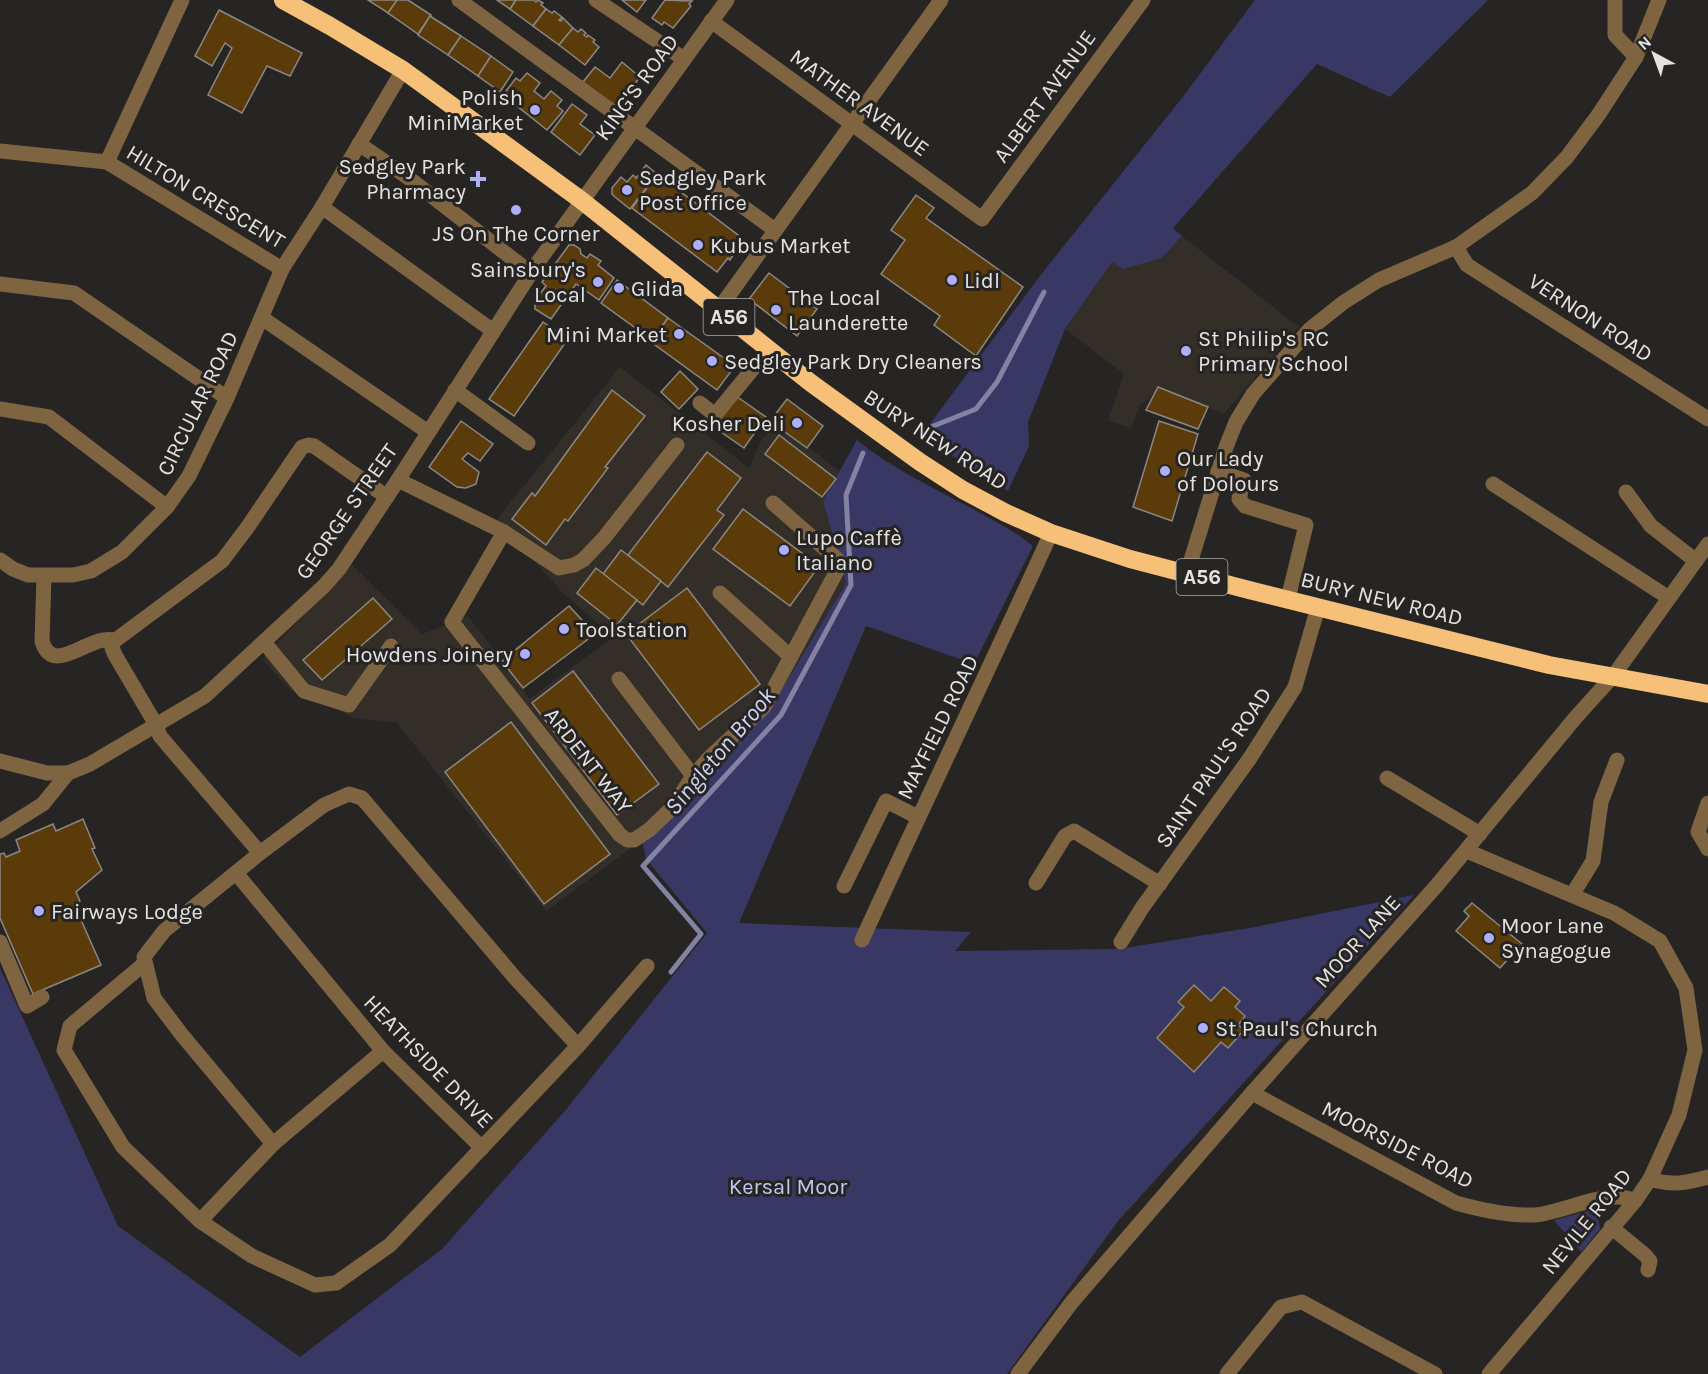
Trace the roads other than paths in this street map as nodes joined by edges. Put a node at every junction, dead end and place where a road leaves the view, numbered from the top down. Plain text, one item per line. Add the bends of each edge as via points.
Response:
1 (182, 0) edge
2 (283, 0) edge
3 (459, 0) edge
4 (596, 0) edge
5 (727, 0) edge
6 (941, 0) edge
7 (1143, 0) edge
8 (1615, 0) edge
9 (1659, 0) edge
10 (711, 21) junction
11 (1636, 57) junction
12 (684, 59) junction
13 (403, 70) junction
14 (852, 124) junction
15 (634, 127) junction
16 (359, 144) junction
17 (0, 151) edge
18 (107, 162) junction
19 (581, 200) junction
20 (322, 207) junction
21 (982, 219) joint
22 (775, 230) junction
23 (1456, 247) junction
24 (282, 268) junction
25 (531, 273) junction
26 (0, 284) edge
27 (718, 309) junction
28 (262, 318) junction
29 (493, 331) junction
30 (769, 349) junction
31 (455, 390) junction
32 (227, 398) junction
33 (700, 403) dead end
34 (0, 410) edge
35 (1708, 419) edge
36 (428, 432) junction
37 (528, 443) dead end
38 (677, 445) dead end
39 (1218, 471) junction
40 (398, 480) junction
41 (1493, 484) dead end
42 (1626, 492) dead end
43 (387, 496) junction
44 (773, 503) dead end
45 (167, 507) junction
46 (504, 532) junction
47 (1051, 533) junction
48 (1708, 544) edge
49 (0, 560) edge
50 (1696, 561) junction
51 (1187, 573) junction
52 (44, 576) junction
53 (720, 593) dead end
54 (1669, 597) junction
55 (1288, 599) junction
56 (1318, 606) junction
57 (114, 640) junction
58 (264, 642) junction
59 (391, 646) dead end
60 (790, 656) junction
61 (1614, 675) junction
62 (619, 679) dead end
63 (1708, 694) edge
64 (155, 723) junction
65 (1617, 760) dead end
66 (0, 761) edge
67 (68, 773) junction
68 (693, 776) junction
69 (1387, 778) dead end
70 (1708, 803) edge
71 (918, 817) junction
72 (0, 831) edge
73 (1480, 834) junction
74 (1708, 849) edge
75 (1467, 851) junction
76 (260, 853) junction
77 (236, 873) junction
78 (1036, 883) dead end
79 (1160, 884) junction
80 (844, 886) dead end
81 (1572, 895) junction
82 (862, 940) dead end
83 (0, 942) edge
84 (1120, 942) dead end
85 (146, 963) junction
86 (647, 966) dead end
87 (42, 997) dead end
88 (578, 1046) junction
89 (383, 1051) junction
90 (1252, 1093) junction
91 (273, 1144) junction
92 (482, 1148) junction
93 (1708, 1177) edge
94 (1650, 1179) junction
95 (1635, 1201) junction
96 (200, 1221) junction
97 (1611, 1227) junction
98 (1648, 1270) dead end
99 (1018, 1374) edge
100 (1227, 1374) edge
101 (1435, 1374) edge
102 (1489, 1374) edge

1 - 18 street
2 - 13 highway
3 - 15 street
4 - 12 street
5 - 10 street, KING'S ROAD
6 - 14 street
7 - 21 street, ALBERT AVENUE
8 - 11 street via 1615,35
9 - 11 street
10 - 12 street, KING'S ROAD
10 - 14 street, MATHER AVENUE
11 - 23 street via 1567,158 1532,193
12 - 15 street, KING'S ROAD
13 - 16 street, CIRCULAR ROAD
13 - 19 highway, BURY NEW ROAD
14 - 21 street, MATHER AVENUE
14 - 22 street
15 - 19 street, KING'S ROAD
15 - 22 street
16 - 20 street, CIRCULAR ROAD
16 - 25 street
17 - 18 street, HILTON CRESCENT
18 - 24 street, HILTON CRESCENT
19 - 25 street, GEORGE STREET
19 - 27 highway, BURY NEW ROAD / A56
20 - 24 street, CIRCULAR ROAD
20 - 29 street
22 - 27 street
23 - 35 street, VERNON ROAD via 1467,265
23 - 39 street via 1379,280 1310,329 1253,394 1233,430
24 - 28 street, CIRCULAR ROAD
25 - 29 street, GEORGE STREET
26 - 32 street via 74,293
27 - 30 highway, BURY NEW ROAD / A56
28 - 32 street, CIRCULAR ROAD
28 - 36 street
29 - 31 street, GEORGE STREET
30 - 33 street via 715,414
30 - 47 highway, BURY NEW ROAD / A56 via 920,462 963,490
31 - 36 street, GEORGE STREET
31 - 37 street
32 - 45 street, CIRCULAR ROAD via 189,476
34 - 45 street via 49,417
36 - 40 street, GEORGE STREET
38 - 46 street via 604,538 574,565 559,568
39 - 51 street
39 - 55 street via 1244,480 1239,499 1245,506 1306,525
40 - 43 street, GEORGE STREET
40 - 46 street
41 - 54 street
42 - 50 street via 1651,526
43 - 57 street via 314,446 302,447 222,561
43 - 58 street, GEORGE STREET via 339,569
44 - 60 street, ARDENT WAY via 839,561
45 - 52 street, CIRCULAR ROAD via 144,533 108,562 73,575
46 - 68 street, ARDENT WAY via 452,622 620,836 634,840 646,833 672,808
47 - 51 highway, BURY NEW ROAD / A56
47 - 71 street, MAYFIELD ROAD
48 - 50 street, MOOR LANE
49 - 52 street, CIRCULAR ROAD via 28,575
50 - 54 street, MOOR LANE
51 - 55 highway, BURY NEW ROAD / A56
52 - 57 street via 42,641 49,653 64,656 96,641
53 - 60 street
54 - 61 street, MOOR LANE
55 - 56 highway, BURY NEW ROAD / A56
56 - 61 highway, BURY NEW ROAD / A56 via 1549,665
56 - 79 street, SAINT PAUL'S ROAD via 1295,687 1250,758
57 - 64 street via 115,655
58 - 59 street via 304,691 349,705
58 - 64 street, GEORGE STREET via 205,696
60 - 68 street, ARDENT WAY via 764,707
61 - 63 highway, BURY NEW ROAD / A56
61 - 73 street, MOOR LANE
62 - 68 street
64 - 67 street, GEORGE STREET via 90,764
64 - 76 street via 160,736
65 - 81 street via 1601,802 1593,861
66 - 67 street
67 - 72 street via 43,804
69 - 73 street
70 - 74 street via 1698,832
71 - 80 street via 886,801
71 - 82 street, MAYFIELD ROAD
73 - 75 street, MOOR LANE
75 - 81 street, NEVILE ROAD
75 - 90 street, MOOR LANE
76 - 77 street
76 - 88 street via 324,805 349,794 362,798
77 - 85 street via 164,931 144,957
77 - 89 street, HEATHSIDE DRIVE
78 - 79 street via 1065,836 1074,831
79 - 84 street, SAINT PAUL'S ROAD
81 - 94 street, NEVILE ROAD via 1614,913 1660,941 1686,988 1695,1050 1679,1115
83 - 87 street via 27,1006
85 - 91 street via 154,998
85 - 96 street, HEATHSIDE DRIVE via 70,1026 64,1050 123,1147
86 - 88 street
88 - 92 street
89 - 91 street
89 - 92 street, HEATHSIDE DRIVE
90 - 95 street, MOORSIDE ROAD via 1456,1203 1495,1212 1535,1215 1611,1197
90 - 99 street, MOOR LANE via 1072,1302
91 - 96 street
92 - 96 street, HEATHSIDE DRIVE via 390,1245 336,1283 315,1285 252,1256
93 - 94 street via 1682,1184
94 - 95 street, NEVILE ROAD
95 - 97 street, NEVILE ROAD
97 - 98 street via 1645,1255 1650,1261
97 - 102 street, NEVILE ROAD
100 - 101 street via 1281,1307 1302,1302

